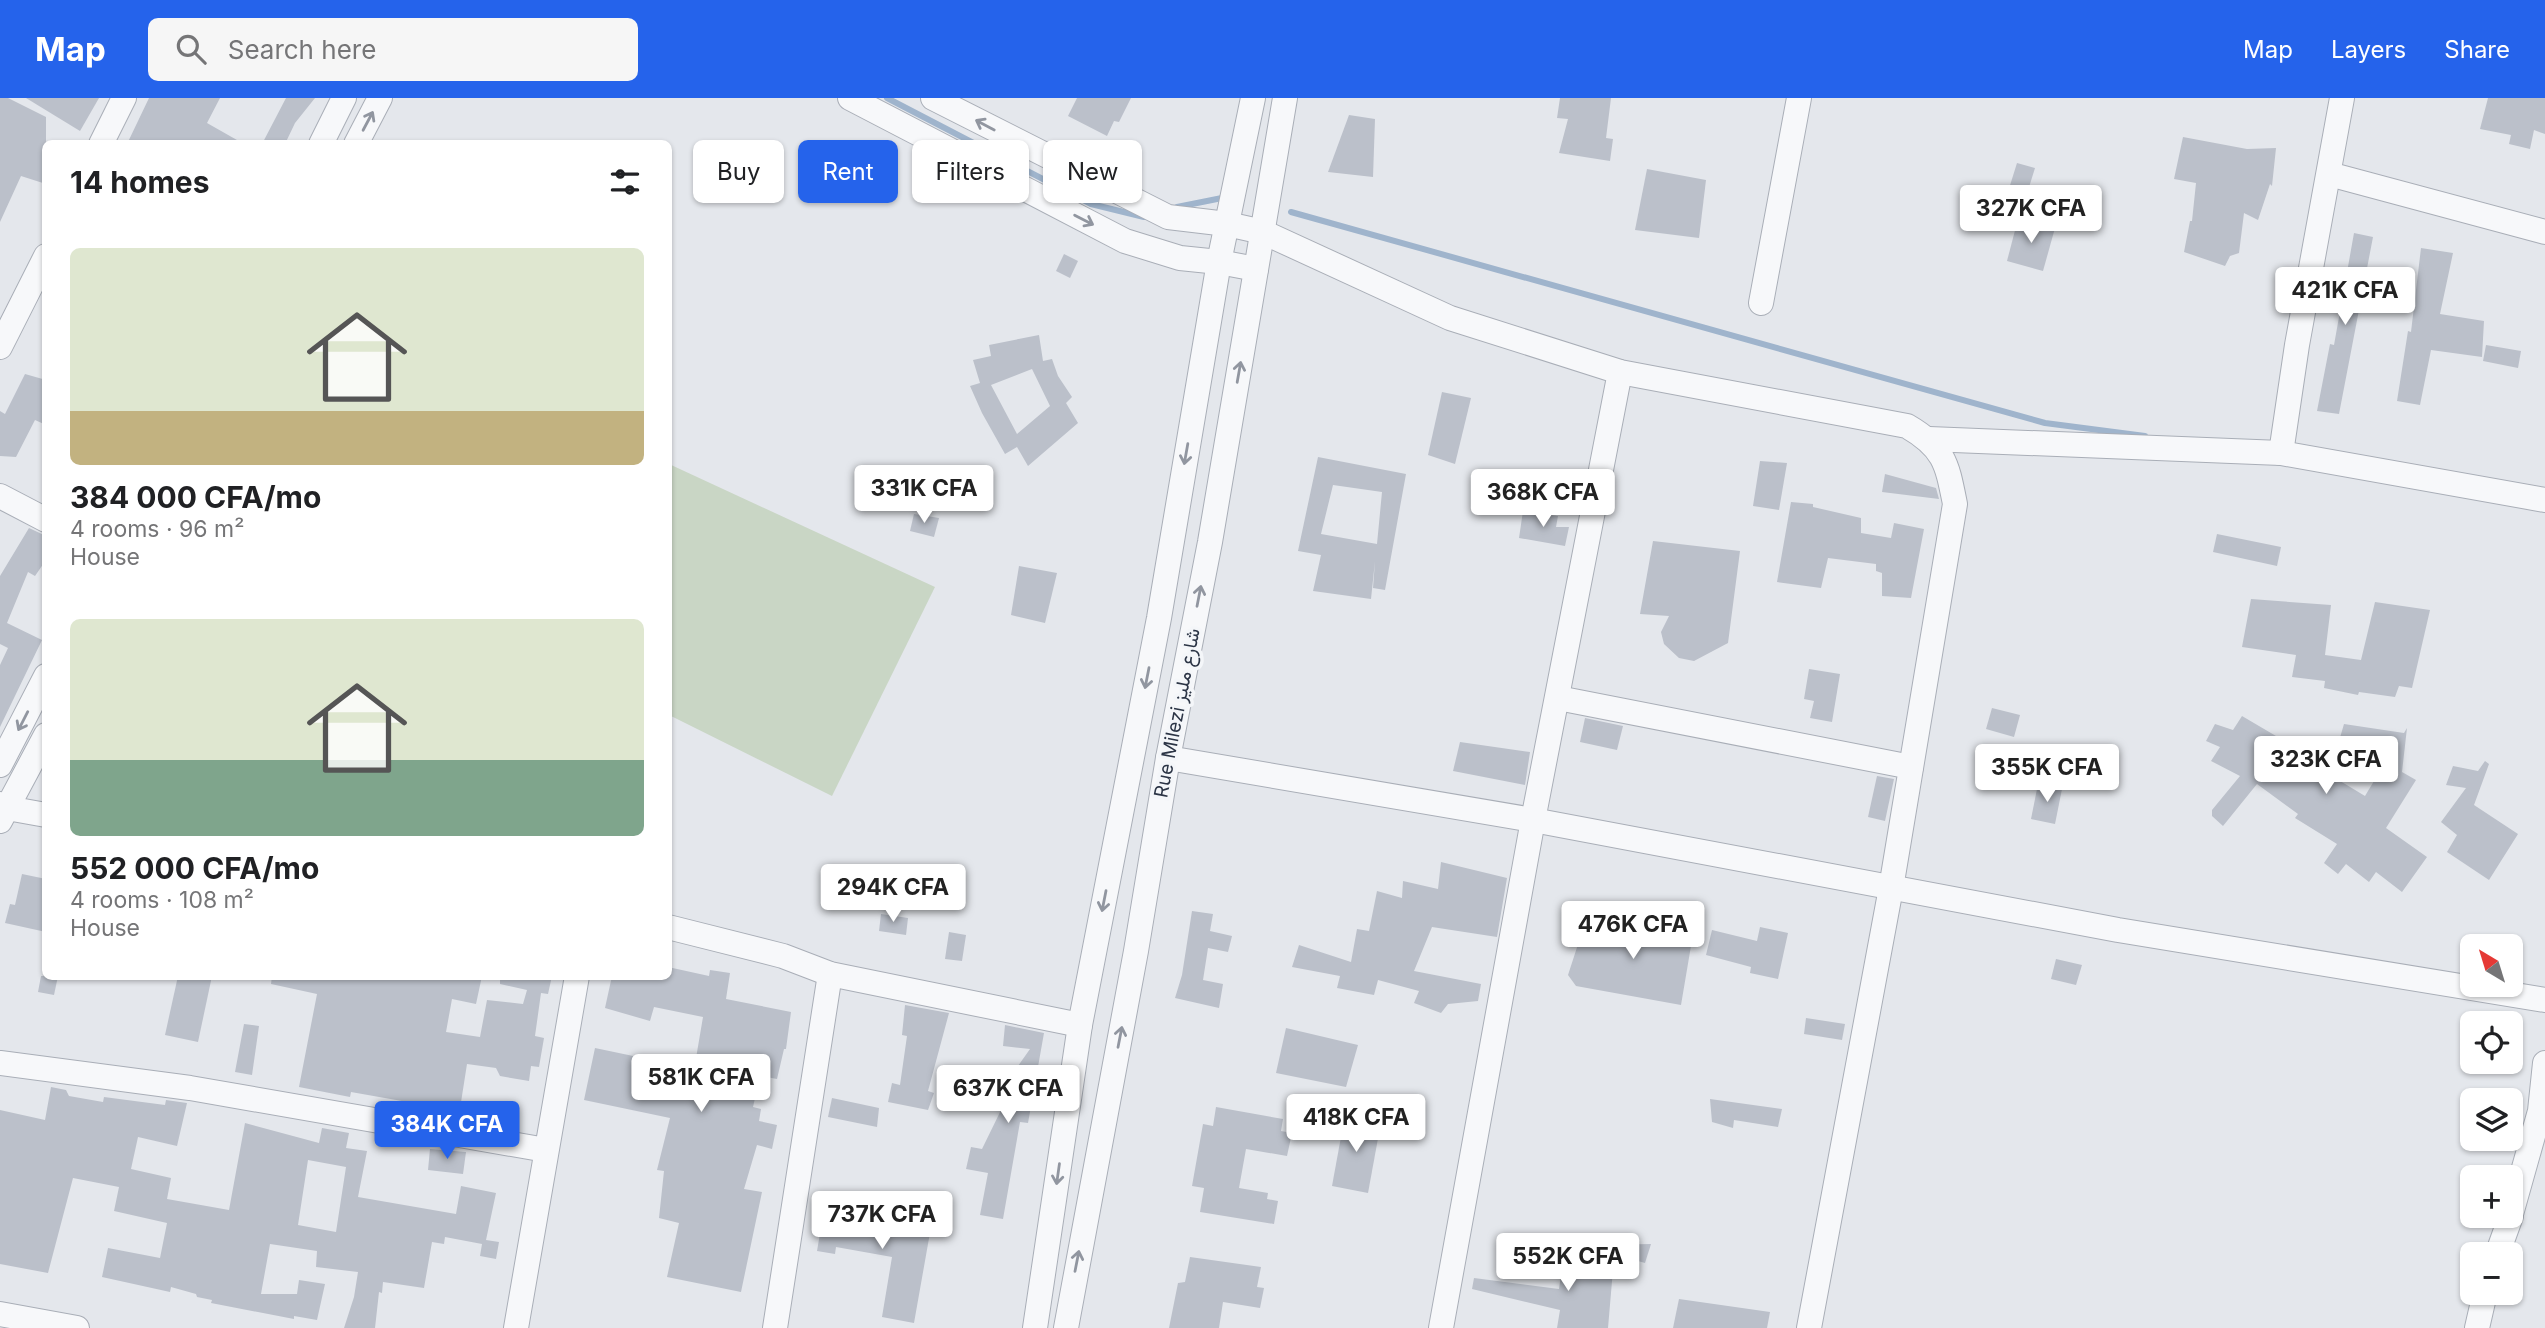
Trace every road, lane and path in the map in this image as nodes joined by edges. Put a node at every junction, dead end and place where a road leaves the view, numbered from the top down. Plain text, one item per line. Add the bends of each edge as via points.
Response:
1 (124, 98) edge
2 (344, 98) edge
3 (380, 98) edge
4 (850, 98) edge
5 (933, 98) edge
6 (1253, 98) edge
7 (1285, 98) edge
8 (1800, 98) edge
9 (2342, 98) edge
10 (103, 140) edge
11 (323, 140) edge
12 (358, 140) edge
13 (2329, 174) junction
14 (1227, 224) junction
15 (1263, 232) junction
16 (2545, 232) edge
17 (1219, 262) junction
18 (42, 264) edge
19 (1256, 269) junction
20 (1761, 303) dead end
21 (0, 347) edge
22 (1620, 372) junction
23 (1929, 439) junction
24 (2281, 453) junction
25 (0, 496) edge
26 (2545, 500) edge
27 (42, 518) edge
28 (42, 683) edge
29 (1558, 698) junction
30 (42, 742) edge
31 (2, 757) edge
32 (1168, 758) junction
33 (30, 765) junction
34 (1911, 767) junction
35 (2, 811) edge
36 (42, 815) edge
37 (1533, 820) junction
38 (1891, 888) junction
39 (672, 929) edge
40 (830, 974) junction
41 (576, 980) edge
42 (2545, 1000) edge
43 (1080, 1025) junction
44 (0, 1063) edge
45 (2545, 1063) edge
46 (546, 1150) junction
47 (2523, 1172) edge
48 (2482, 1305) edge
49 (0, 1314) edge
50 (76, 1328) edge
51 (516, 1328) edge
52 (775, 1328) edge
53 (1035, 1328) edge
54 (1066, 1328) edge
55 (1441, 1328) edge
56 (1809, 1328) edge
57 (2477, 1328) edge

1 - 10 street
2 - 11 street
12 -> 3 street
4 -> 17 street via 1125,241 1180,258
14 -> 5 street via 1168,217
6 - 14 street, Rue Milezi شارع مليز
7 - 15 street, Rue Milezi شارع مليز
8 - 20 street
9 - 13 street
13 - 16 street
13 - 24 street
14 - 15 street
14 - 17 street, Rue Milezi شارع مليز
15 - 19 street, Rue Milezi شارع مليز
15 - 22 street via 1450,318
17 - 19 street
17 -> 43 street, Rue Milezi شارع مليز via 1158,618
18 - 21 street
32 -> 19 street, Rue Milezi شارع مليز
22 - 23 street via 1907,426
22 - 29 street
23 - 24 street
23 - 34 street via 1947,466 1955,504
24 - 26 street
25 - 27 street
28 -> 31 street
29 - 34 street
29 - 37 street
30 - 33 street
31 - 33 street
32 - 37 street
54 -> 32 street, Rue Milezi شارع مليز
33 - 35 street
34 - 38 street
35 - 36 street
37 - 38 street
37 - 55 street
38 - 42 street
38 - 56 street
39 - 40 street via 783,956
40 - 43 street
40 - 52 street
41 - 46 street
43 -> 53 street, Rue Milezi شارع مليز
44 - 46 street via 190,1088
45 - 47 street via 2540,1111
46 - 51 street
48 - 57 street
49 - 50 street

